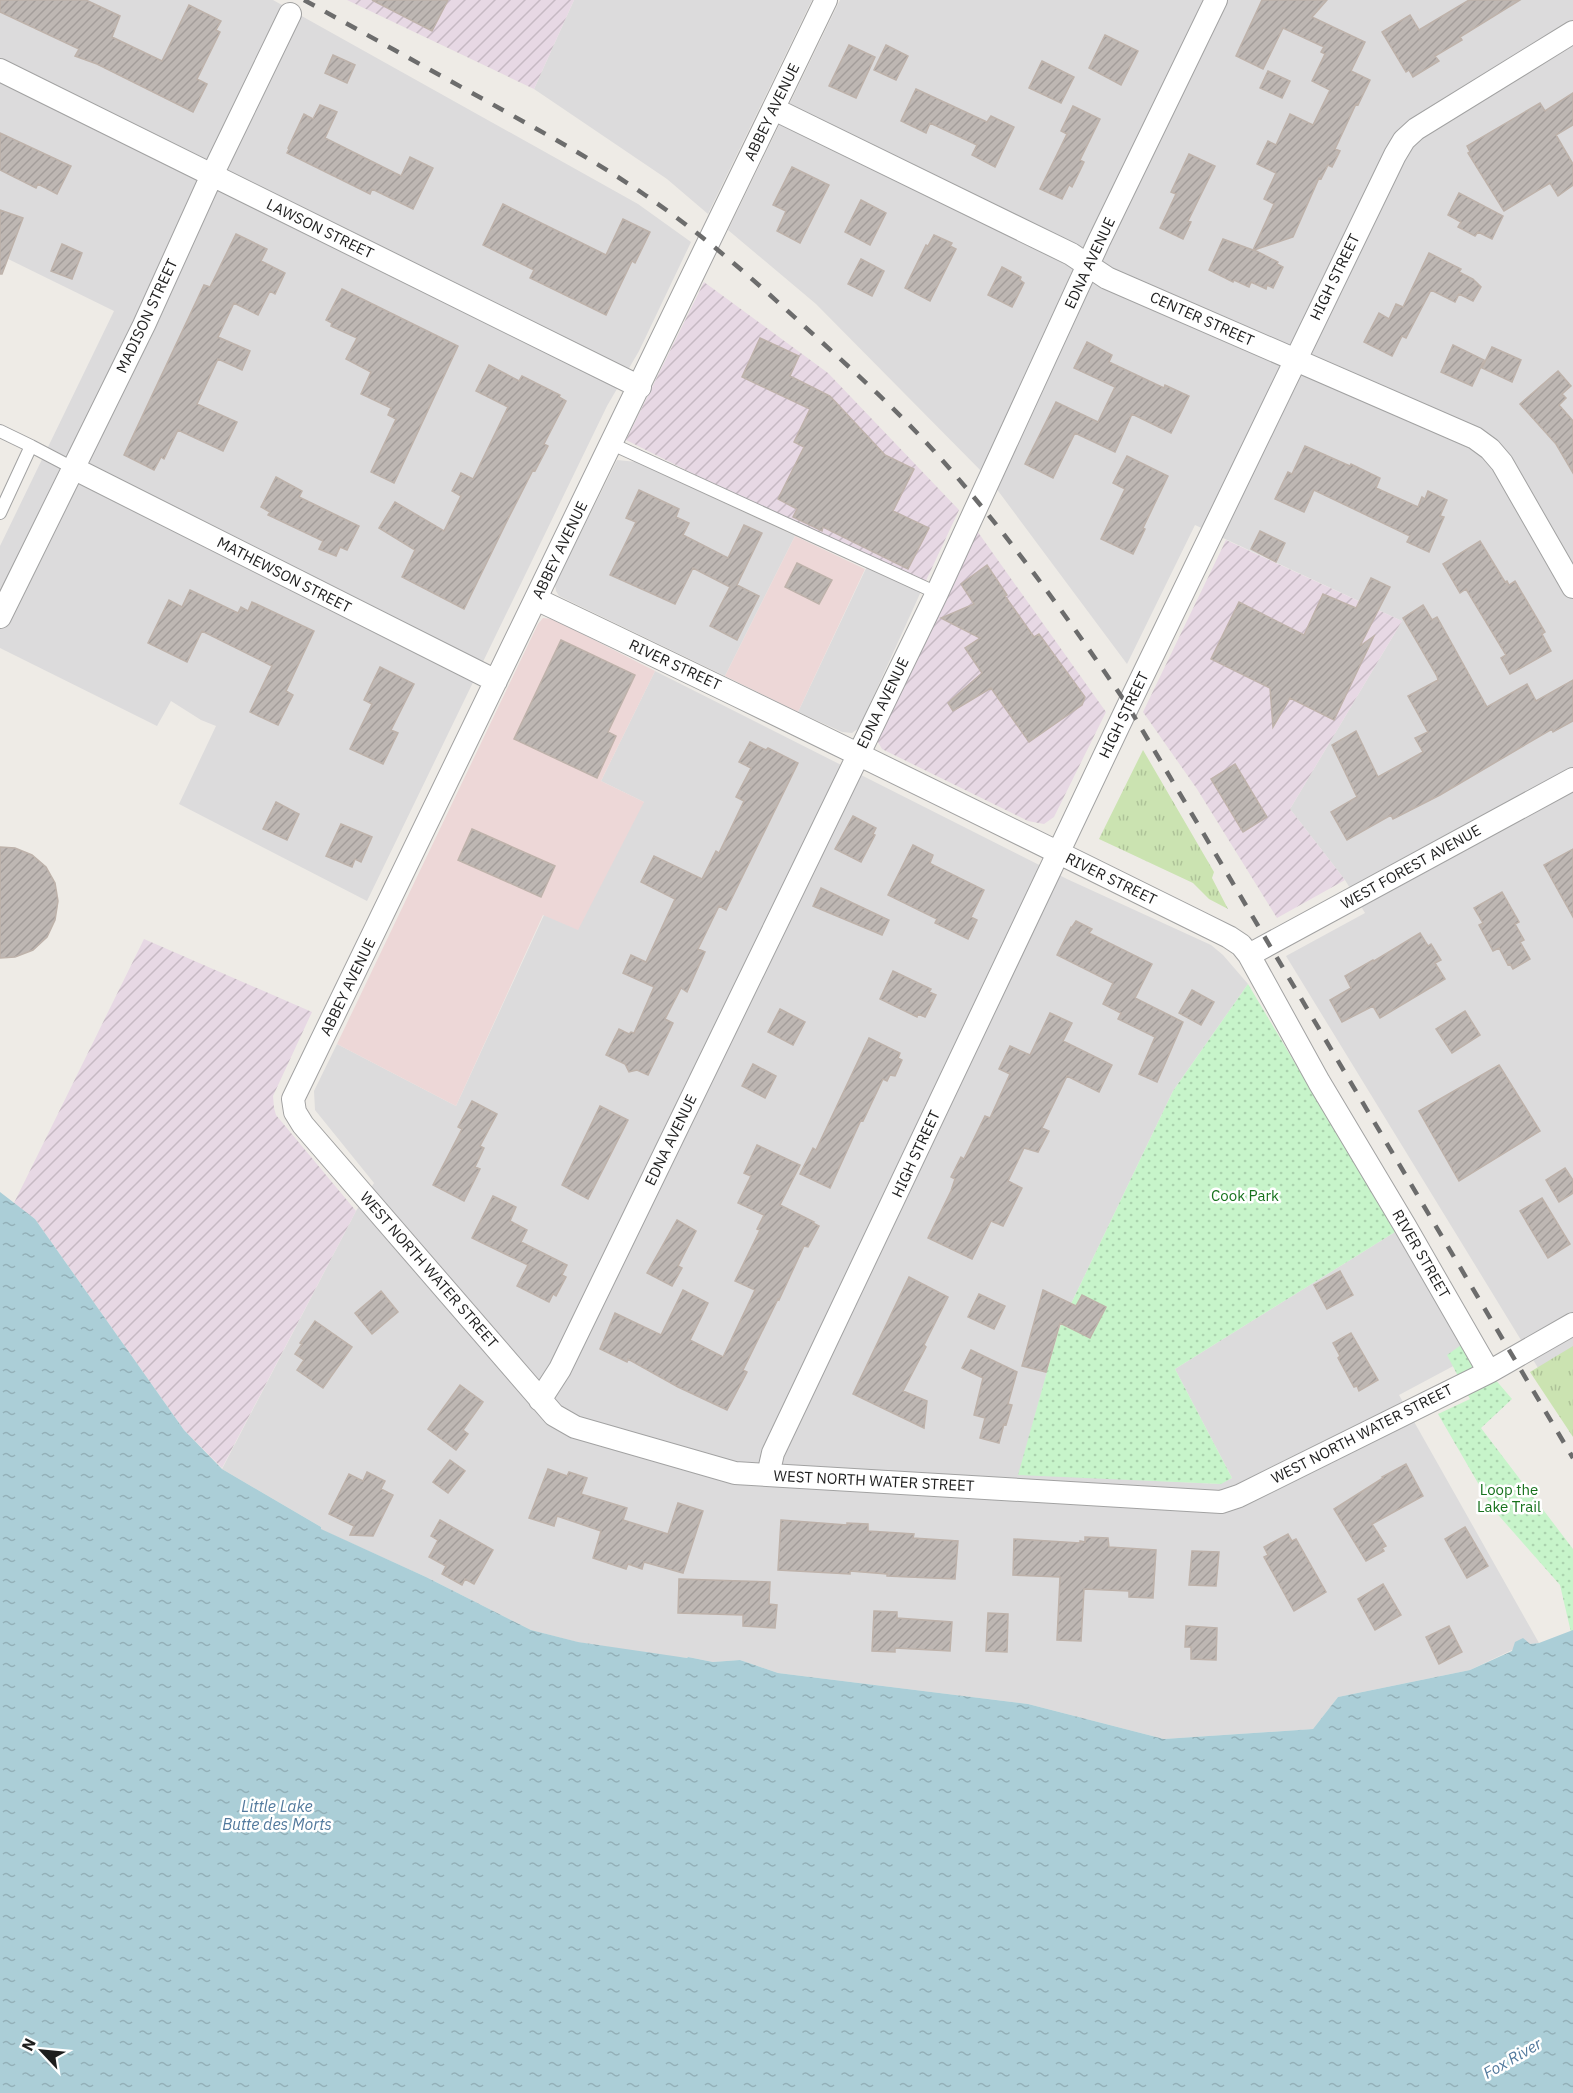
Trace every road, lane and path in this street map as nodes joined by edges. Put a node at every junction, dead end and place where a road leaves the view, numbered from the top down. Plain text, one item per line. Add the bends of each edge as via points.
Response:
1 (826, 0) edge
2 (1216, 0) edge
3 (290, 14) dead end
4 (1573, 32) edge
5 (0, 70) edge
6 (774, 108) junction
7 (212, 175) junction
8 (1089, 265) junction
9 (1295, 360) junction
10 (640, 387) junction
11 (0, 431) edge
12 (612, 444) junction
13 (31, 446) junction
14 (73, 468) junction
15 (0, 513) edge
16 (1573, 587) edge
17 (937, 593) junction
18 (536, 599) junction
19 (0, 617) edge
20 (496, 681) junction
21 (858, 755) junction
22 (1573, 779) edge
23 (1059, 854) junction
24 (1249, 955) junction
25 (293, 1099) joint
26 (1573, 1324) edge
27 (1489, 1372) junction
28 (540, 1400) junction
29 (768, 1475) junction

1 - 6 street, ABBEY AVENUE
2 - 8 street, EDNA AVENUE
3 - 7 street, MADISON STREET
4 - 9 street, HIGH STREET via 1404,140
5 - 7 street, LAWSON STREET
6 - 8 street, CENTER STREET
6 - 10 street, ABBEY AVENUE
7 - 10 street, LAWSON STREET
7 - 14 street, MADISON STREET
8 - 9 street, CENTER STREET via 1107,278
8 - 17 street, EDNA AVENUE
9 - 16 street, CENTER STREET via 1475,438 1490,449 1502,463
9 - 23 street, HIGH STREET
10 - 12 street, ABBEY AVENUE
11 - 13 lane
12 - 17 lane
12 - 18 street, ABBEY AVENUE
13 - 14 lane
13 - 15 lane
14 - 19 street, MADISON STREET
14 - 20 street, MATHEWSON STREET
17 - 21 street, EDNA AVENUE
18 - 20 street, ABBEY AVENUE
18 - 21 street, RIVER STREET
20 - 25 street, ABBEY AVENUE
21 - 23 street, RIVER STREET
21 - 28 street, EDNA AVENUE via 560,1369
22 - 24 street, WEST FOREST AVENUE
23 - 24 street, RIVER STREET via 1229,937
23 - 29 street, HIGH STREET via 773,1453
24 - 27 street, RIVER STREET
25 - 28 street, WEST NORTH WATER STREET via 303,1125
26 - 27 street, WEST NORTH WATER STREET
27 - 29 street, WEST NORTH WATER STREET via 1221,1502
28 - 29 street, WEST NORTH WATER STREET via 554,1415 575,1427 718,1470

